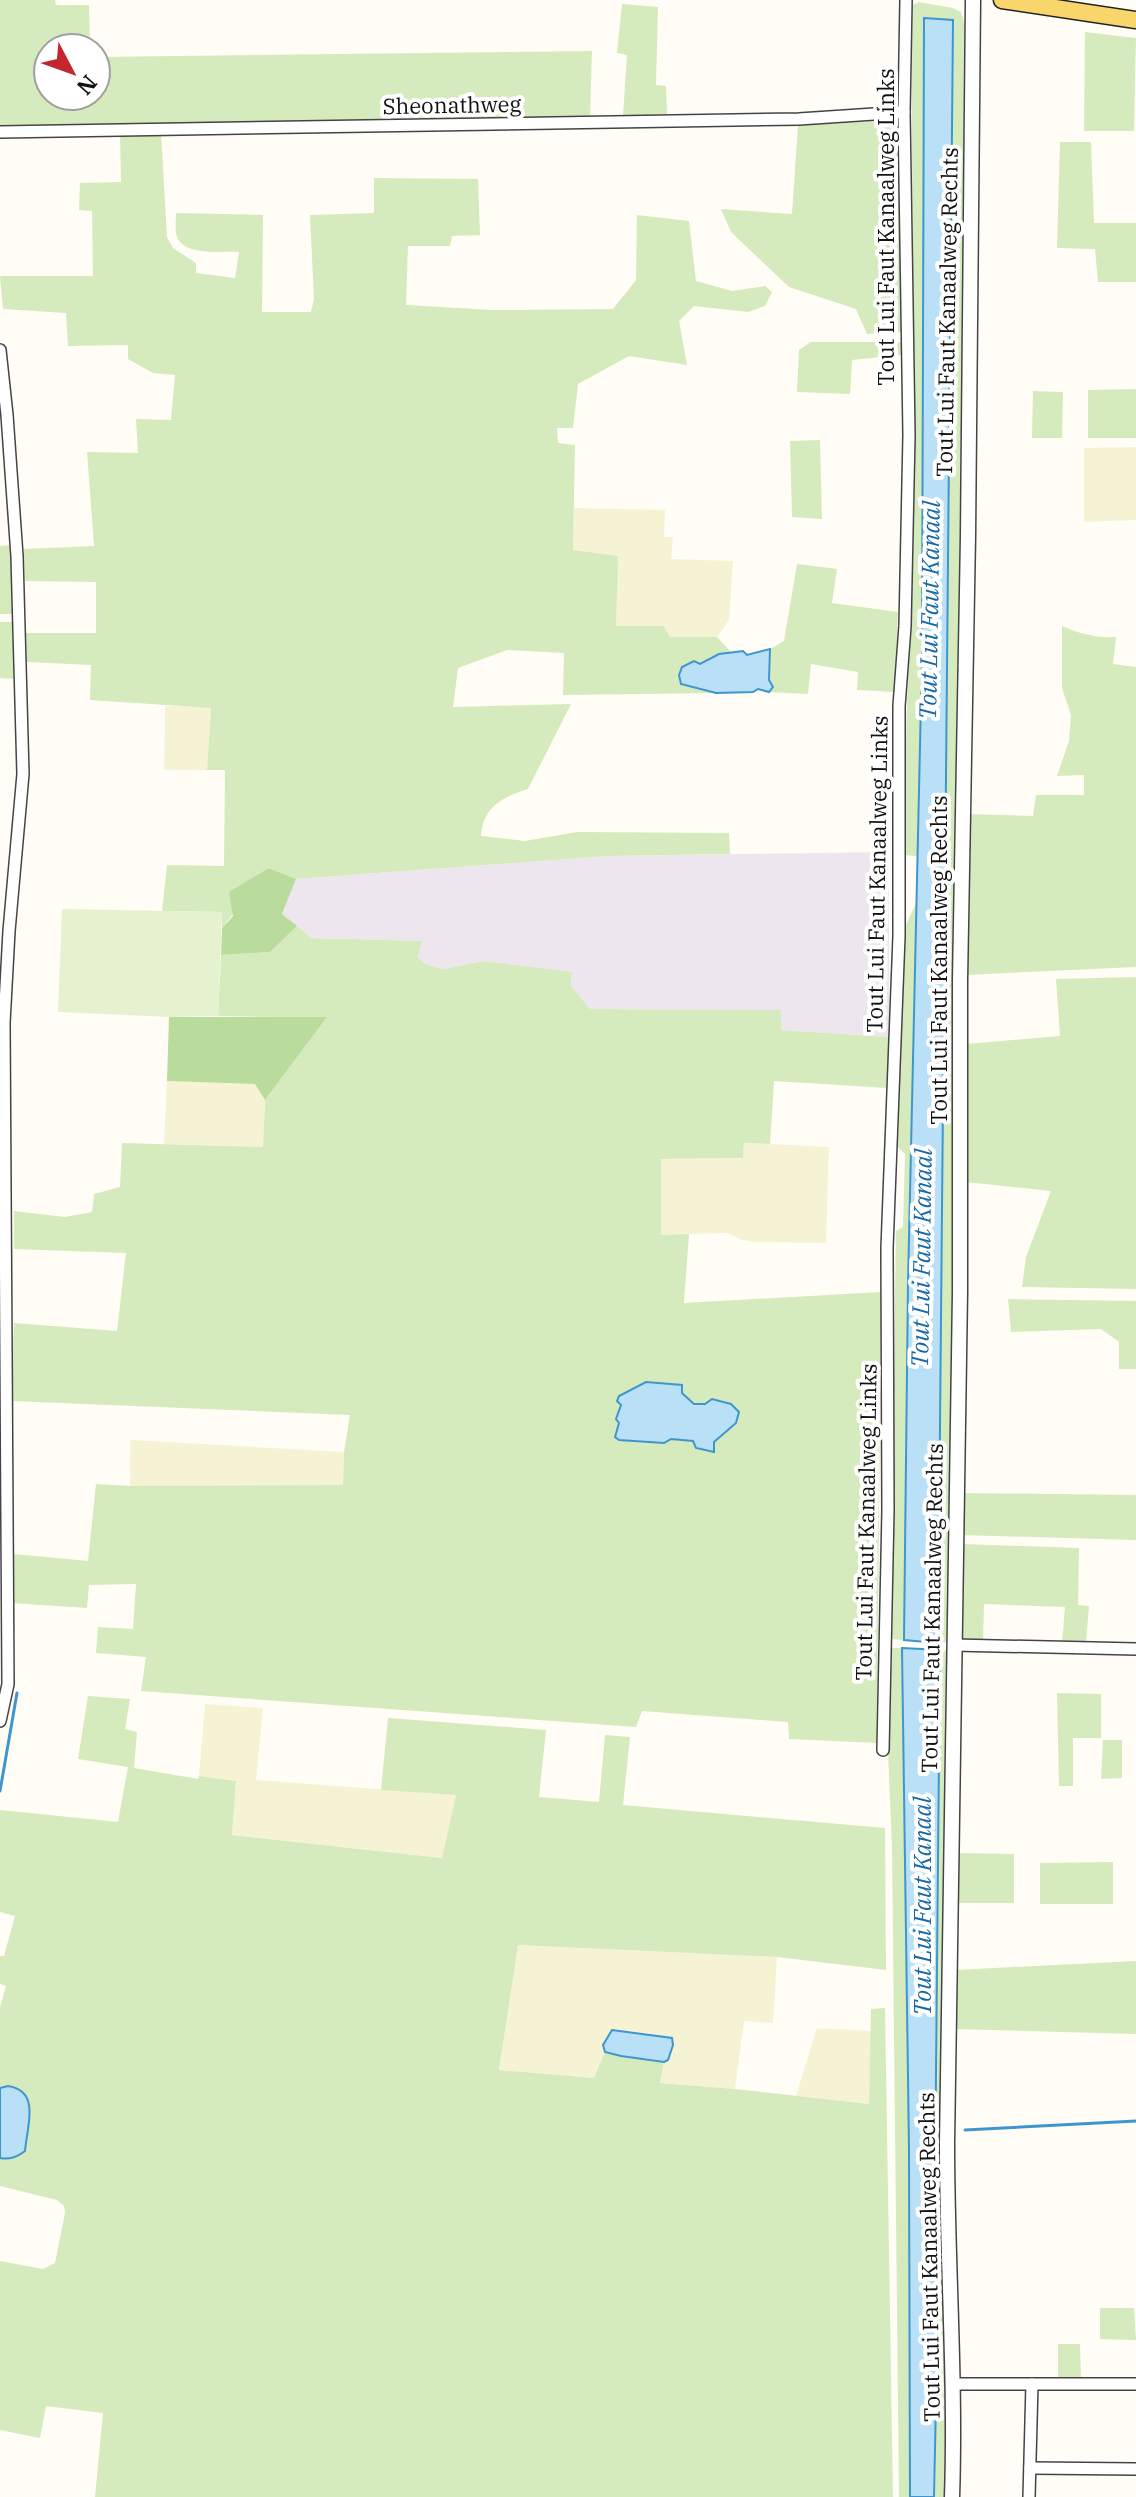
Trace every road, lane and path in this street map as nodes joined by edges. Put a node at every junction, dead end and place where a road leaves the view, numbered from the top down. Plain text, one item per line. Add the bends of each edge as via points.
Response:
1 (906, 0) edge
2 (973, 0) edge
3 (1002, 0) edge
4 (1136, 20) edge
5 (904, 112) junction
6 (0, 132) edge
7 (0, 350) edge
8 (954, 1645) junction
9 (1136, 1649) edge
10 (3, 1650) edge
11 (0, 1721) edge
12 (883, 1750) dead end
13 (953, 2384) junction
14 (1032, 2384) junction
15 (1136, 2384) edge
16 (1030, 2468) junction
17 (1136, 2469) edge
18 (952, 2497) edge
19 (1029, 2497) edge

1 - 5 street, Tout Lui Faut Kanaalweg Links
2 - 8 street, Tout Lui Faut Kanaalweg Rechts
3 - 4 main road
5 - 6 street, Sheonathweg via 799,119
5 - 12 street, Tout Lui Faut Kanaalweg Links via 909,435 887,1248
7 - 10 street via 17,556 23,774 4,1023
8 - 9 street
8 - 13 street, Tout Lui Faut Kanaalweg Rechts via 947,2159
10 - 11 street via 8,1684
13 - 14 street
13 - 18 street, Tout Lui Faut Kanaalweg Rechts
14 - 15 street
14 - 16 street
16 - 17 street
16 - 19 street

